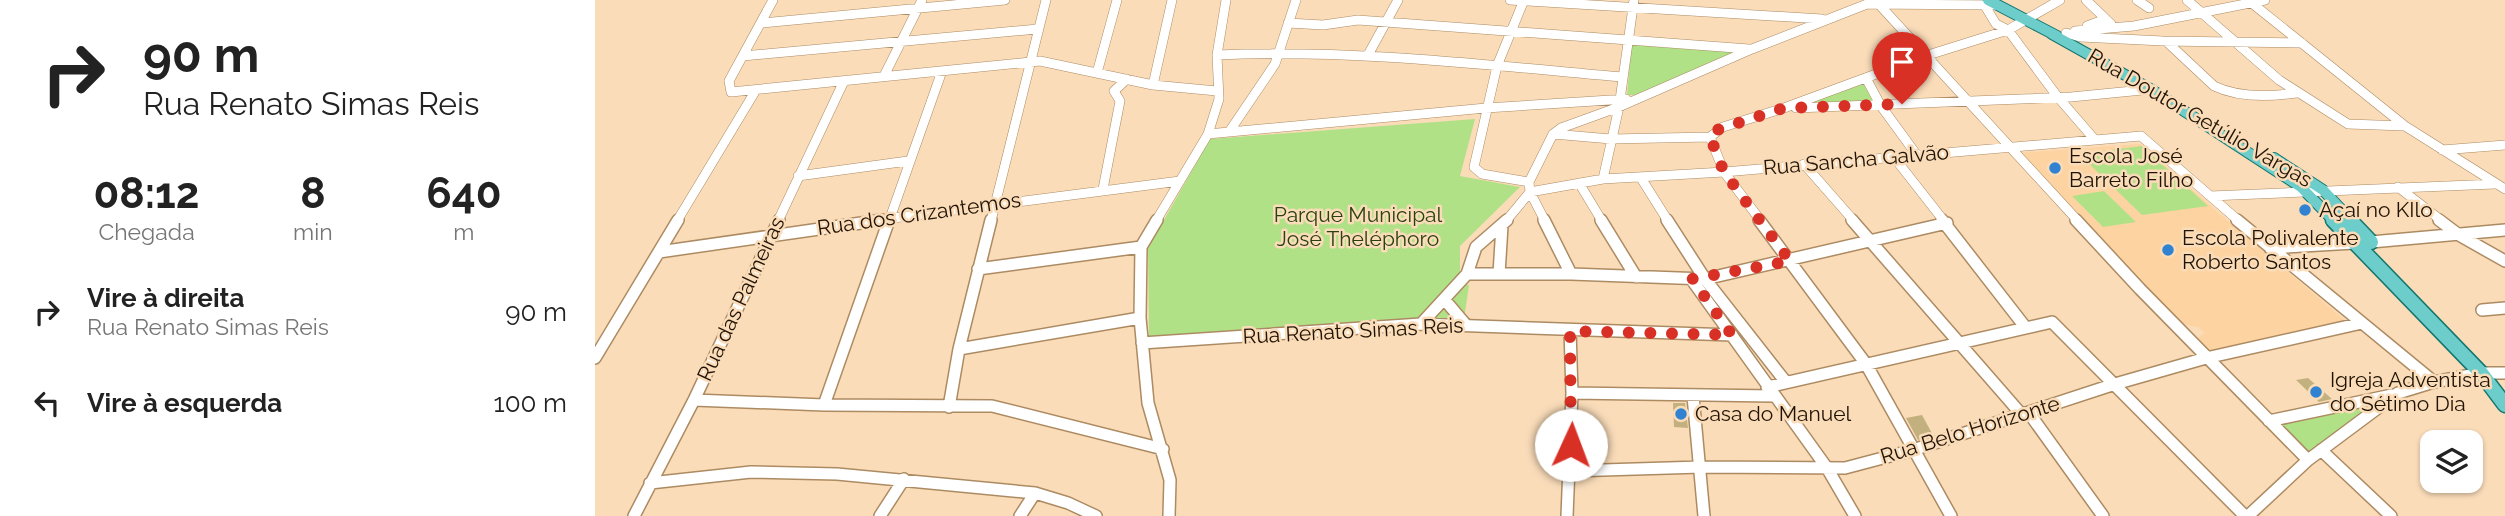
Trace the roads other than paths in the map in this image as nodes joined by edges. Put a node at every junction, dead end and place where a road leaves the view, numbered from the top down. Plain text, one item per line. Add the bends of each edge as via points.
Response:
1 (773, 0) edge
2 (1005, 0) edge
3 (1046, 0) edge
4 (1117, 0) edge
5 (1172, 0) edge
6 (1226, 0) edge
7 (1296, 0) edge
8 (1398, 0) edge
9 (1510, 0) edge
10 (1523, 0) edge
11 (1718, 0) edge
12 (2060, 0) edge
13 (2086, 0) edge
14 (2137, 0) edge
15 (2187, 0) edge
16 (2265, 0) edge
17 (1876, 1) edge
18 (2250, 1) edge
19 (1910, 2) edge
20 (920, 4) edge
21 (1633, 4) edge
22 (1989, 4) edge
23 (2149, 8) dead end
24 (2200, 11) junction
25 (1717, 13) junction
26 (1827, 19) junction
27 (2106, 19) junction
28 (2026, 21) junction
29 (1385, 22) junction
30 (762, 23) junction
31 (1288, 23) junction
32 (2115, 28) junction
33 (1038, 29) junction
34 (2007, 30) junction
35 (1512, 33) junction
36 (2060, 34) junction
37 (1628, 40) junction
38 (901, 42) junction
39 (2167, 42) junction
40 (2302, 43) junction
41 (2237, 45) junction
42 (1752, 49) junction
43 (1282, 51) junction
44 (743, 55) junction
45 (1217, 55) junction
46 (1368, 55) junction
47 (1924, 55) junction
48 (1031, 61) junction
49 (1497, 66) junction
50 (942, 71) junction
51 (1097, 73) junction
52 (884, 76) junction
53 (1622, 77) junction
54 (1866, 78) junction
55 (1127, 79) junction
56 (844, 81) junction
57 (1153, 85) junction
58 (2154, 89) junction
59 (756, 90) junction
60 (1217, 91) junction
61 (2295, 93) junction
62 (2057, 96) junction
63 (1965, 100) junction
64 (1619, 104) junction
65 (1881, 106) junction
66 (1486, 108) junction
67 (1784, 108) junction
68 (2405, 126) junction
69 (1229, 132) junction
70 (1208, 134) junction
71 (1553, 134) junction
72 (1710, 137) junction
73 (1611, 139) junction
74 (2095, 139) junction
75 (2505, 145) edge
76 (2006, 146) junction
77 (2442, 150) junction
78 (1916, 154) junction
79 (1893, 156) junction
80 (908, 161) junction
81 (1804, 164) junction
82 (1724, 172) junction
83 (798, 176) junction
84 (1641, 178) junction
85 (1603, 179) junction
86 (1180, 181) junction
87 (1579, 183) junction
88 (2502, 185) edge
89 (1529, 187) junction
90 (2398, 187) junction
91 (1103, 189) junction
92 (2323, 190) junction
93 (2304, 191) junction
94 (2210, 196) junction
95 (2315, 201) junction
96 (2332, 201) junction
97 (996, 202) junction
98 (889, 217) junction
99 (1947, 223) junction
100 (1502, 226) junction
101 (2505, 230) edge
102 (772, 235) junction
103 (2459, 235) junction
104 (2361, 240) junction
105 (1872, 241) junction
106 (1141, 247) junction
107 (2270, 248) junction
108 (659, 252) junction
109 (1790, 261) junction
110 (2505, 261) edge
111 (978, 269) junction
112 (1467, 274) junction
113 (1499, 274) junction
114 (1571, 274) junction
115 (1636, 276) junction
116 (1698, 279) junction
117 (1444, 299) junction
118 (2505, 309) edge
119 (2482, 310) dead end
120 (1140, 318) junction
121 (2362, 323) junction
122 (1421, 324) junction
123 (1466, 325) junction
124 (2026, 328) junction
125 (1570, 331) junction
126 (1732, 335) junction
127 (1142, 343) junction
128 (1960, 343) junction
129 (958, 349) junction
130 (595, 358) edge
131 (2206, 358) junction
132 (1865, 364) junction
133 (2481, 373) junction
134 (2505, 373) edge
135 (1785, 381) junction
136 (2434, 382) junction
137 (2115, 384) junction
138 (1770, 391) junction
139 (2398, 393) junction
140 (1572, 394) junction
141 (1693, 396) junction
142 (694, 400) junction
143 (824, 405) junction
144 (2505, 405) edge
145 (949, 407) junction
146 (2026, 414) junction
147 (2269, 421) junction
148 (1163, 449) junction
149 (1913, 450) junction
150 (2321, 450) junction
151 (2308, 460) junction
152 (1700, 467) junction
153 (1827, 468) junction
154 (1570, 471) junction
155 (904, 479) junction
156 (650, 483) junction
157 (1035, 493) junction
158 (634, 516) edge
159 (880, 516) edge
160 (1020, 516) edge
161 (1095, 516) edge
162 (1169, 516) edge
163 (1567, 516) edge
164 (1704, 516) edge
165 (1855, 516) edge
166 (1951, 516) edge
167 (2103, 516) edge
168 (2246, 516) edge
169 (2391, 516) edge

1 - 30 street
2 - 20 street
3 - 33 street
4 - 51 street
5 - 57 street
6 - 45 street
7 - 31 street
8 - 29 street
9 - 10 street
10 - 21 street
10 - 35 street
11 - 25 street
12 - 28 street
13 - 27 street
14 - 23 street
15 - 24 street
16 - 18 street
17 - 19 street
17 - 26 street
17 - 47 street
18 - 24 street
18 - 40 street
19 - 22 street
20 - 30 street
20 - 38 street
21 - 25 street
21 - 37 street
22 - 28 main road, Rua Doutor Getúlio Vargas
22 - 34 street via 1996,23
24 - 32 street
24 - 41 street
25 - 26 street
26 - 42 street
27 - 32 street
27 - 36 street
28 - 34 street
28 - 36 main road, Rua Doutor Getúlio Vargas
29 - 31 street
29 - 35 street
29 - 46 street
30 - 44 street
31 - 43 street
32 - 36 street
33 - 38 street
33 - 48 street
34 - 47 street
34 - 62 street
35 - 37 street
35 - 49 street
36 - 39 street
36 - 58 main road, Rua Doutor Getúlio Vargas
37 - 42 street
37 - 53 street
38 - 44 street
38 - 52 street
39 - 41 street
39 - 61 street via 2218,88 2279,97
40 - 41 street
40 - 68 street
41 - 61 street
42 - 64 street
43 - 45 street
43 - 46 street
43 - 69 street
44 - 59 street via 728,87 731,92
45 - 60 street
46 - 49 street
47 - 54 street
47 - 63 street
48 - 50 street
48 - 51 street
48 - 97 street
49 - 53 street
49 - 66 street
50 - 52 street
50 - 80 street
51 - 55 street
52 - 56 street
53 - 64 street
54 - 65 street
54 - 67 street
55 - 57 street
55 - 91 street via 1114,91 1120,101
56 - 59 street
56 - 83 street, Rua das Palmeiras
57 - 60 street
58 - 62 street
58 - 92 main road, Rua Doutor Getúlio Vargas
58 - 93 main road, Rua Doutor Getúlio Vargas
59 - 108 street
60 - 70 street via 1219,99
61 - 68 street via 2348,124
62 - 63 street
62 - 74 street
63 - 65 street
63 - 76 street
64 - 66 street
64 - 71 street
64 - 73 street
65 - 67 street
65 - 78 street
66 - 69 street
66 - 89 street via 1476,171
67 - 72 street via 1723,127
68 - 77 street
69 - 70 street
70 - 86 street
71 - 73 street
71 - 89 street
72 - 73 street
72 - 82 street
73 - 85 street
74 - 76 street, Rua Sancha Galvão
74 - 94 street, Rua Sancha Galvão via 2141,136
75 - 77 street
76 - 78 street, Rua Sancha Galvão
76 - 131 street
77 - 88 street
78 - 79 street, Rua Sancha Galvão
79 - 81 street, Rua Sancha Galvão
79 - 99 street
80 - 83 street
80 - 98 street
81 - 82 street, Rua Sancha Galvão
81 - 105 street
82 - 84 street, Rua Sancha Galvão
82 - 109 street
83 - 102 street, Rua das Palmeiras
84 - 85 street, Rua Sancha Galvão
84 - 116 street
85 - 87 street, Rua Sancha Galvão
86 - 91 street, Rua dos Crizantemos
86 - 106 street
87 - 89 street, Rua Sancha Galvão
87 - 115 street
88 - 90 street
89 - 100 street
89 - 114 street
90 - 92 street
90 - 103 street
91 - 97 street, Rua dos Crizantemos
92 - 93 street
92 - 96 main road, Rua Doutor Getúlio Vargas
93 - 94 street
93 - 95 main road, Rua Doutor Getúlio Vargas
94 - 107 street
95 - 96 main road
95 - 104 main road, Rua Doutor Getúlio Vargas
96 - 104 main road, Rua Doutor Getúlio Vargas
97 - 98 street, Rua dos Crizantemos
97 - 111 street
98 - 102 street, Rua dos Crizantemos
98 - 143 street
99 - 105 street
99 - 124 street
100 - 112 street via 1475,246
100 - 113 street
101 - 103 street
102 - 108 street, Rua dos Crizantemos
102 - 142 street, Rua das Palmeiras
103 - 104 street
103 - 110 street
104 - 107 street
104 - 133 main road
105 - 109 street
105 - 128 street
106 - 111 street
106 - 120 street
107 - 121 street
108 - 130 street
109 - 116 street
109 - 132 street
111 - 129 street
112 - 113 street
112 - 117 street
113 - 114 street
114 - 115 street
115 - 116 street
116 - 126 street
116 - 135 street
117 - 122 street
117 - 123 street
118 - 119 street
120 - 127 street
120 - 129 street
121 - 131 street, Rua Belo Horizonte
121 - 136 street
122 - 123 street, Rua Renato Simas Reis
122 - 127 street, Rua Renato Simas Reis
123 - 125 street, Rua Renato Simas Reis
124 - 128 street
124 - 137 street via 2052,323
125 - 126 street, Rua Renato Simas Reis
125 - 140 street
126 - 138 street
127 - 148 street via 1148,403
128 - 132 street
128 - 146 street
129 - 145 street
131 - 137 street, Rua Belo Horizonte
131 - 147 street
132 - 135 street
132 - 149 street
133 - 134 street
133 - 136 street
133 - 144 main road
135 - 138 street
136 - 139 street
137 - 146 street, Rua Belo Horizonte
137 - 168 street
138 - 141 street
138 - 153 street
139 - 147 street
139 - 150 street
140 - 141 street
140 - 154 street
141 - 152 street
142 - 143 street
142 - 156 street, Rua das Palmeiras
143 - 145 street
145 - 148 street via 992,406
146 - 149 street, Rua Belo Horizonte
146 - 167 street
147 - 151 street
148 - 162 street via 1170,480
149 - 153 street, Rua Belo Horizonte via 1845,468
149 - 166 street
150 - 151 street
150 - 169 street
151 - 168 street
152 - 153 street, Rua Belo Horizonte
152 - 154 street, Rua Belo Horizonte
152 - 164 street
153 - 165 street
154 - 163 street
155 - 156 street via 751,472
155 - 157 street
155 - 159 street
156 - 158 street, Rua das Palmeiras
157 - 160 street
157 - 161 street

